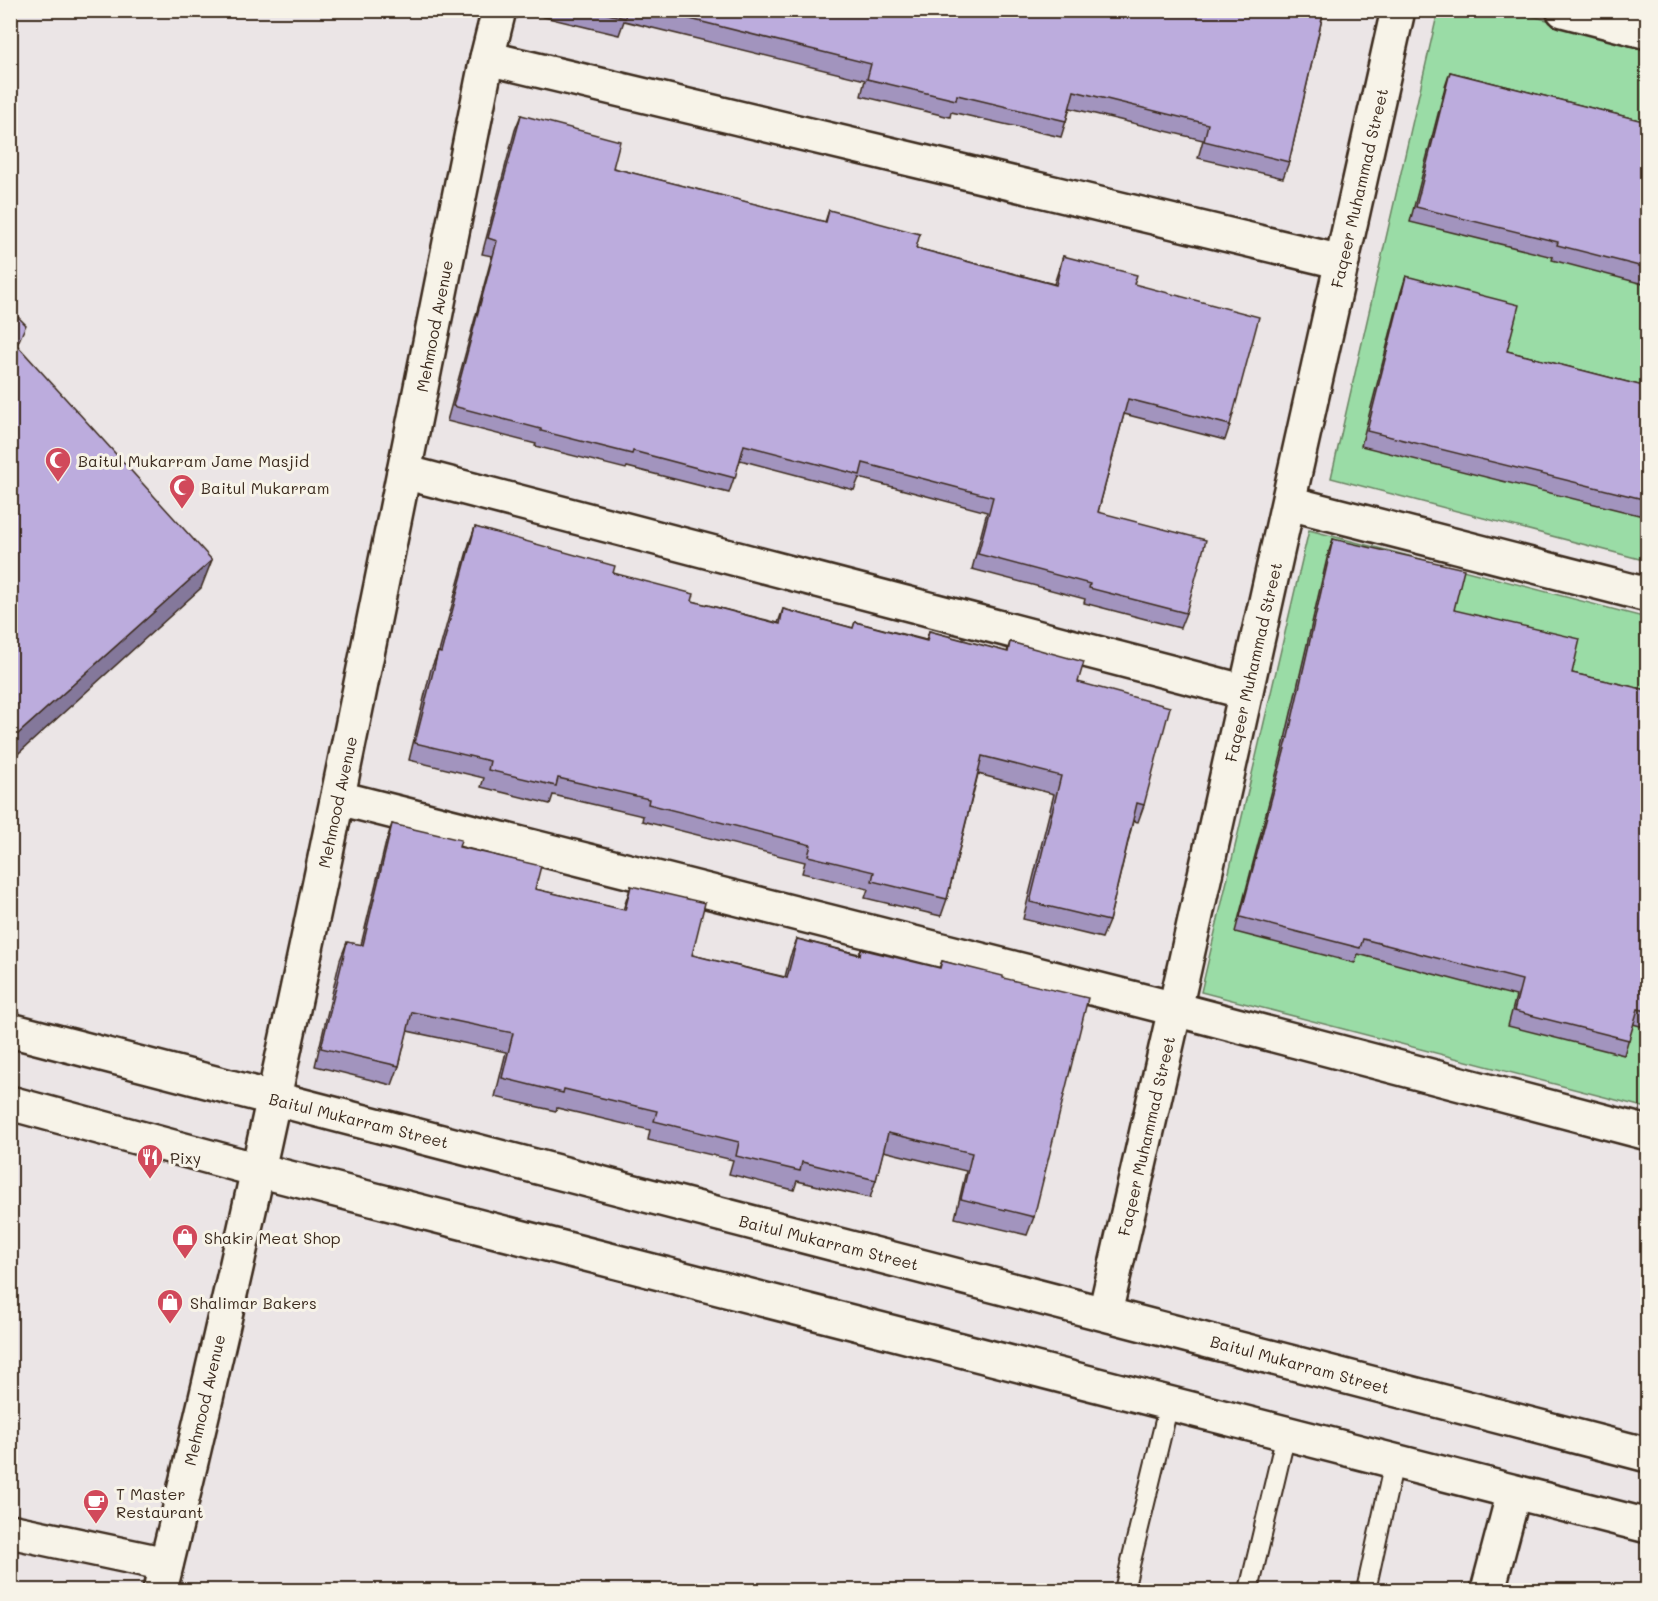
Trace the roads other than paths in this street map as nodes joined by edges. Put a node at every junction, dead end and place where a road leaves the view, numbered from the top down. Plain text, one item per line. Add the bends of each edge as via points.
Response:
1 (499, 10) edge
2 (1398, 10) edge
3 (1563, 10) edge
4 (1647, 32) edge
5 (487, 58) junction
6 (1342, 262) junction
7 (404, 472) junction
8 (1289, 502) junction
9 (1647, 595) edge
10 (1246, 692) junction
11 (339, 798) junction
12 (1175, 1009) junction
13 (10, 1030) edge
14 (274, 1098) junction
15 (10, 1103) edge
16 (1647, 1133) edge
17 (258, 1170) junction
18 (1104, 1313) junction
19 (1169, 1404) junction
20 (1286, 1434) junction
21 (1647, 1455) edge
22 (1394, 1462) junction
23 (1514, 1492) junction
24 (1647, 1526) edge
25 (10, 1531) edge
26 (163, 1577) edge
27 (1124, 1590) edge
28 (1249, 1590) edge
29 (1366, 1590) edge
30 (1488, 1590) edge

1 - 5 street, Mehmood Avenue
2 - 6 street, Faqeer Muhammad Street
3 - 4 street
5 - 6 street
5 - 7 street, Mehmood Avenue
6 - 8 street, Faqeer Muhammad Street
7 - 10 street
7 - 11 street, Mehmood Avenue
8 - 9 street
8 - 10 street, Faqeer Muhammad Street
10 - 12 street, Faqeer Muhammad Street
11 - 12 street
11 - 14 street, Mehmood Avenue
12 - 16 street
12 - 18 street, Faqeer Muhammad Street
13 - 14 street, Baitul Mukarram Street
14 - 17 street, Mehmood Avenue
14 - 18 street, Baitul Mukarram Street
15 - 17 street
17 - 19 street
17 - 26 street, Mehmood Avenue
18 - 21 street, Baitul Mukarram Street
19 - 20 street
19 - 27 lane
20 - 22 street
20 - 28 lane
22 - 23 street
22 - 29 lane
23 - 24 street
23 - 30 street
25 - 26 street

